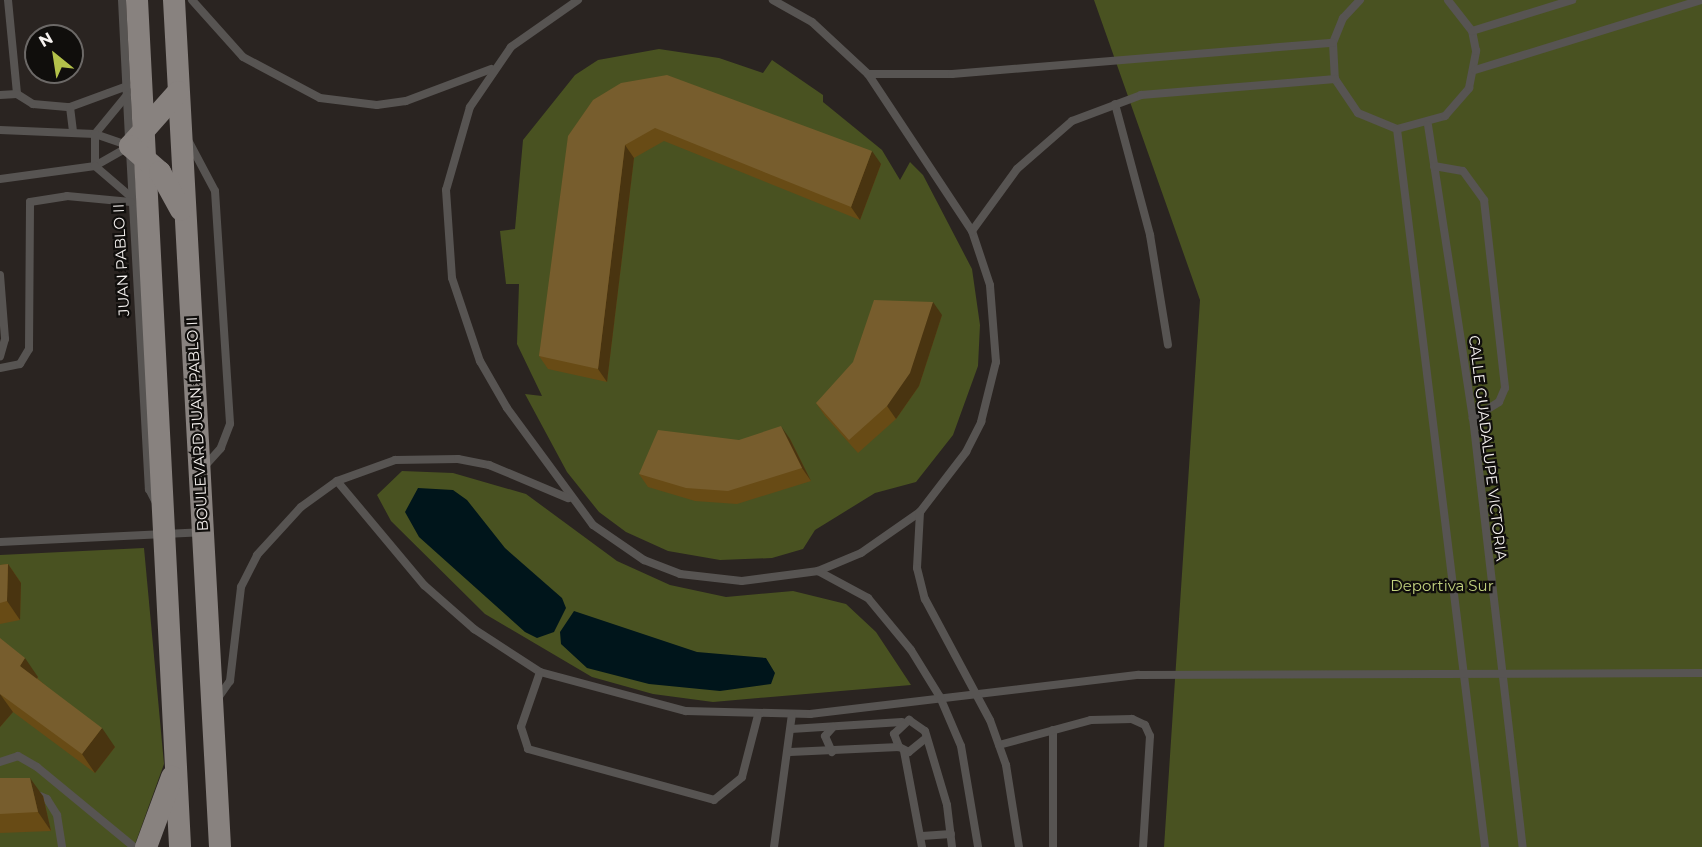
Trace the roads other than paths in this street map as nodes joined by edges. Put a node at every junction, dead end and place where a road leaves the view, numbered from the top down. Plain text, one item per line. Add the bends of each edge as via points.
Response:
1 (8, 0) edge
2 (122, 0) edge
3 (137, 0) edge
4 (174, 0) edge
5 (192, 0) edge
6 (578, 0) edge
7 (773, 0) edge
8 (1360, 0) edge
9 (1448, 0) edge
10 (1572, 0) edge
11 (1701, 0) edge
12 (1472, 31) junction
13 (1333, 43) junction
14 (491, 69) junction
15 (1475, 70) junction
16 (868, 74) junction
17 (1335, 79) junction
18 (127, 86) junction
19 (178, 92) junction
20 (17, 94) junction
21 (0, 95) edge
22 (127, 95) junction
23 (1115, 104) junction
24 (70, 107) junction
25 (1428, 125) junction
26 (181, 129) junction
27 (1397, 129) junction
28 (0, 130) edge
29 (73, 131) junction
30 (95, 134) junction
31 (138, 140) junction
32 (148, 159) junction
33 (95, 166) junction
34 (1434, 166) junction
35 (0, 179) edge
36 (131, 200) junction
37 (186, 225) junction
38 (972, 231) junction
39 (0, 274) edge
40 (147, 314) junction
41 (1168, 345) dead end
42 (0, 356) edge
43 (0, 368) edge
44 (1473, 418) junction
45 (200, 471) junction
46 (337, 481) junction
47 (569, 499) junction
48 (920, 512) junction
49 (166, 522) junction
50 (202, 532) junction
51 (0, 543) edge
52 (818, 571) junction
53 (540, 672) junction
54 (1501, 673) junction
55 (1702, 673) edge
56 (1463, 675) junction
57 (977, 692) junction
58 (940, 697) junction
59 (176, 703) junction
60 (210, 704) junction
61 (792, 714) junction
62 (758, 715) junction
63 (902, 722) junction
64 (833, 727) junction
65 (791, 729) junction
66 (1053, 730) junction
67 (926, 738) junction
68 (999, 745) junction
69 (901, 749) junction
70 (790, 752) junction
71 (832, 752) junction
72 (177, 761) junction
73 (0, 762) edge
74 (21, 794) edge
75 (951, 834) junction
76 (922, 836) junction
77 (62, 847) edge
78 (134, 847) edge
79 (146, 847) edge
80 (180, 847) edge
81 (220, 847) edge
82 (774, 847) edge
83 (922, 847) edge
84 (952, 847) edge
85 (978, 847) edge
86 (1019, 847) edge
87 (1053, 847) edge
88 (1143, 847) edge
89 (1485, 847) edge
90 (1523, 847) edge

1 - 20 lane
2 - 18 lane, JUAN PABLO II
3 - 31 main road
4 - 19 main road, BOULEVARD JUAN PABLO II
5 - 14 lane via 243,57 320,98 377,105 406,101
6 - 14 lane via 536,25
7 - 16 lane via 812,22
8 - 13 lane via 1343,18
9 - 12 lane
10 - 12 lane
11 - 15 lane
12 - 15 lane
13 - 16 lane via 952,74
13 - 17 lane
14 - 47 lane via 454,149 446,190 452,278 480,361
15 - 25 lane via 1459,104
16 - 38 lane
17 - 23 lane via 1141,95
17 - 27 lane via 1358,113
18 - 22 lane, JUAN PABLO II
18 - 24 lane
19 - 26 main road, BOULEVARD JUAN PABLO II
19 - 31 main road
20 - 21 lane
20 - 24 lane via 33,104
22 - 30 lane
22 - 31 lane, JUAN PABLO II
23 - 38 lane via 1072,121 1045,140
23 - 41 lane via 1152,245
24 - 29 lane
25 - 27 lane
25 - 34 lane, CALLE GUADALUPE VICTORIA
26 - 37 main road, BOULEVARD JUAN PABLO II
26 - 45 lane via 215,191 230,424 221,448
27 - 56 lane
28 - 29 lane
29 - 30 lane
30 - 31 lane
30 - 33 lane
31 - 32 main road
31 - 33 lane
31 - 36 lane, JUAN PABLO II
32 - 37 main road via 176,195
32 - 40 main road
33 - 35 lane
33 - 36 lane
34 - 44 lane, CALLE GUADALUPE VICTORIA
34 - 44 lane via 1464,171 1484,200 1505,388 1499,402
36 - 40 lane, JUAN PABLO II
36 - 43 lane via 67,196 30,202 29,350 20,364
37 - 45 main road, BOULEVARD JUAN PABLO II
38 - 48 lane via 997,325 990,392 966,452
39 - 42 lane via 5,339
40 - 49 main road
44 - 54 lane, CALLE GUADALUPE VICTORIA
45 - 50 main road, BOULEVARD JUAN PABLO II
46 - 47 lane via 395,460 458,459 489,465
46 - 53 lane via 447,609
46 - 60 lane via 300,507 257,555 235,612 230,681
47 - 52 lane via 617,544 680,574 742,581
48 - 52 lane via 882,541
48 - 57 lane via 917,568 925,599
49 - 50 lane
49 - 51 lane
49 - 59 main road
50 - 60 main road, BOULEVARD JUAN PABLO II
52 - 58 lane via 867,598 912,650
53 - 62 lane via 641,703
53 - 62 lane via 521,727 528,749 714,800 742,777
54 - 55 lane
54 - 56 lane
54 - 90 lane, CALLE GUADALUPE VICTORIA
56 - 57 lane via 1139,675
56 - 89 lane
57 - 58 lane
57 - 68 lane
58 - 61 lane
58 - 85 lane via 961,746
59 - 60 main road
59 - 72 main road
60 - 81 main road, BOULEVARD JUAN PABLO II
61 - 62 lane
61 - 65 lane
63 - 64 lane
63 - 67 lane via 916,721
63 - 69 lane via 894,734
64 - 65 lane
64 - 71 lane via 825,736
65 - 70 lane
66 - 68 lane
66 - 87 lane
66 - 88 lane via 1091,720 1132,718 1145,725 1150,736
67 - 69 lane via 918,750
67 - 75 lane via 939,770
68 - 86 lane
69 - 71 lane
69 - 76 lane
70 - 71 lane
70 - 82 lane
72 - 79 main road
72 - 80 main road
73 - 78 lane via 18,756 37,767
74 - 77 lane via 47,799 57,815
75 - 76 lane
75 - 84 lane
76 - 83 lane

